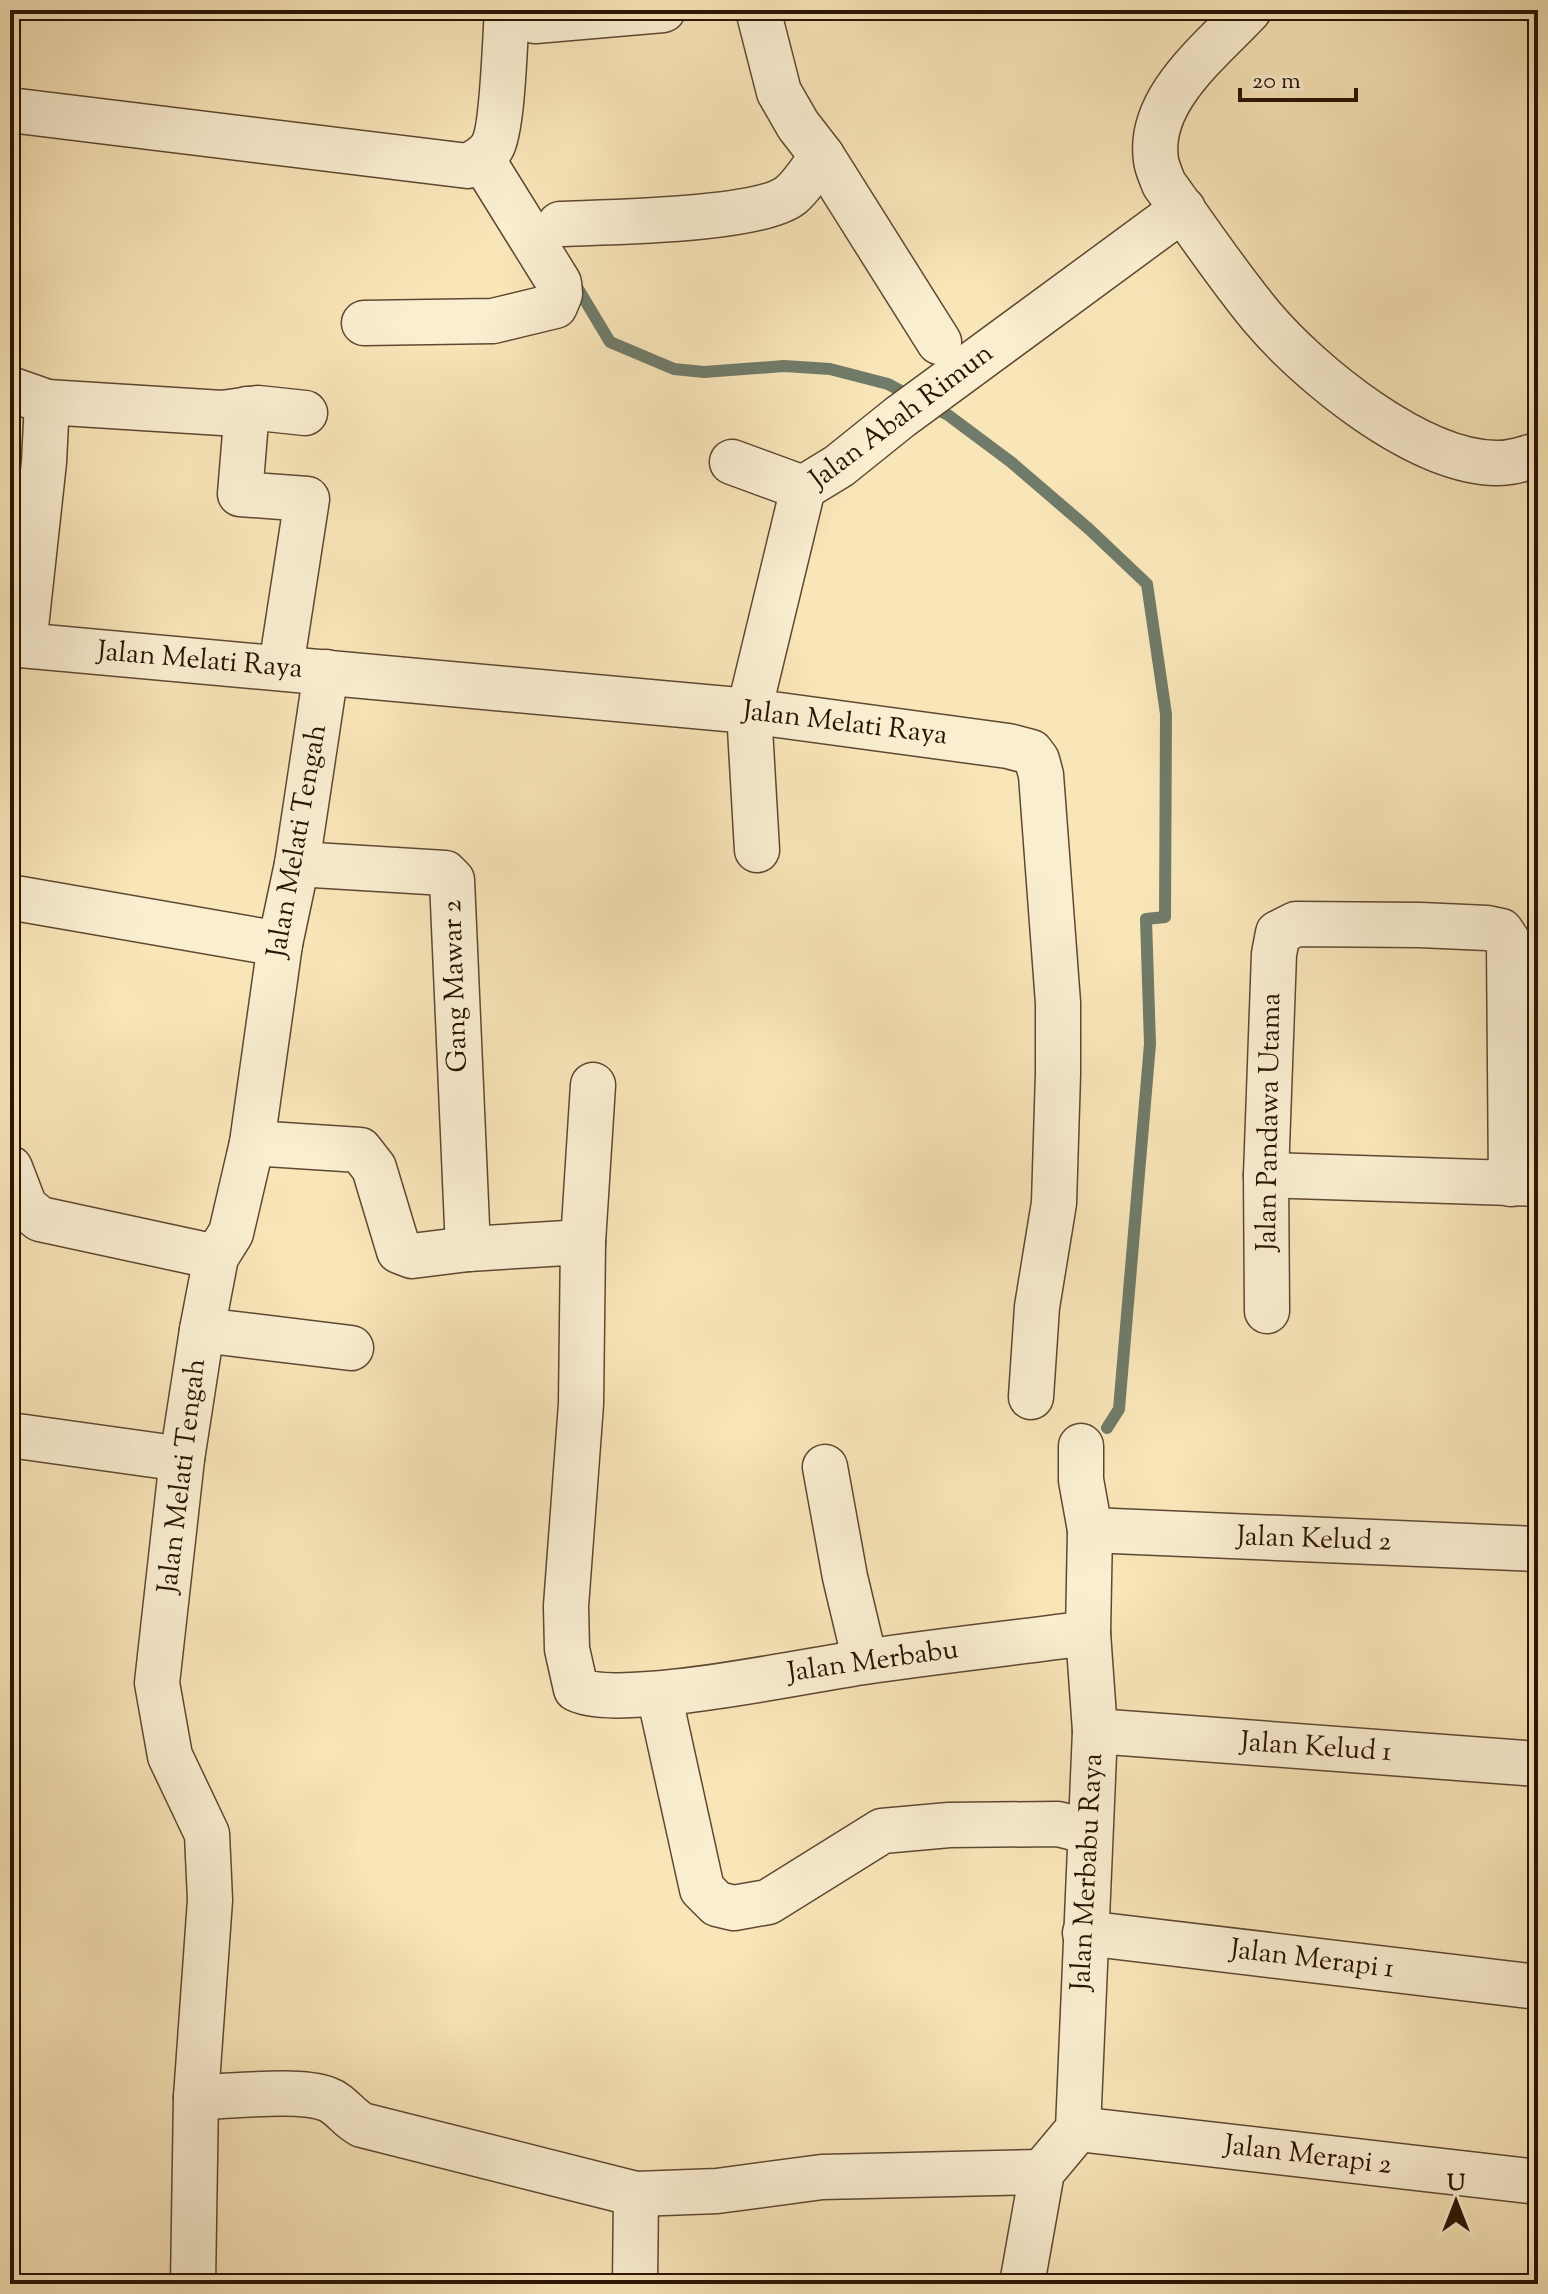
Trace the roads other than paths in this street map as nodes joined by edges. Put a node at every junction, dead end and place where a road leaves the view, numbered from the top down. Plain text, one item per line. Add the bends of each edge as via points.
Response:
1 (663, 10) edge
2 (758, 10) edge
3 (1249, 10) edge
4 (521, 16) edge
5 (10, 110) edge
6 (822, 156) junction
7 (482, 159) junction
8 (1183, 209) junction
9 (560, 224) dead end
10 (364, 323) dead end
11 (939, 342) dead end
12 (28, 396) edge
13 (247, 409) junction
14 (305, 413) dead end
15 (1538, 455) edge
16 (27, 462) edge
17 (732, 462) dead end
18 (803, 488) junction
19 (17, 645) edge
20 (281, 667) junction
21 (326, 672) junction
22 (749, 711) junction
23 (757, 850) dead end
24 (297, 864) junction
25 (15, 898) dead end
26 (280, 944) junction
27 (593, 1085) dead end
28 (252, 1143) junction
29 (10, 1168) edge
30 (1266, 1175) junction
31 (1524, 1184) edge
32 (583, 1242) junction
33 (468, 1249) junction
34 (216, 1257) junction
35 (1267, 1311) dead end
36 (202, 1330) junction
37 (351, 1348) dead end
38 (1031, 1397) dead end
39 (10, 1435) edge
40 (1081, 1446) dead end
41 (182, 1459) junction
42 (825, 1467) dead end
43 (1090, 1530) junction
44 (1538, 1549) edge
45 (1088, 1633) junction
46 (865, 1661) junction
47 (659, 1694) junction
48 (1095, 1731) junction
49 (1538, 1764) edge
50 (1090, 1832) junction
51 (1085, 1933) junction
52 (1538, 1987) edge
53 (196, 2097) junction
54 (1078, 2129) junction
55 (1042, 2172) junction
56 (1538, 2182) edge
57 (636, 2194) junction
58 (193, 2284) edge
59 (635, 2284) edge
60 (1022, 2284) edge

1 - 4 street
2 - 6 street via 779,92
3 - 8 street via 1175,89 1162,112 1156,161 1164,184
4 - 7 street via 493,146
5 - 7 street via 468,166
6 - 9 street via 791,195 767,207
6 - 11 street
7 - 10 street via 559,283 555,306 493,321
8 - 15 street via 1263,318 1319,374 1390,425 1433,450 1469,460 1498,464
8 - 18 street, Jalan Abah Rimun
12 - 13 street via 222,413
12 - 16 street
13 - 14 street
13 - 20 street via 240,494 307,499
16 - 19 street
17 - 18 street
18 - 22 street, Jalan Abah Rimun
19 - 20 street, Jalan Melati Raya
20 - 21 street, Jalan Melati Raya
21 - 22 street, Jalan Melati Raya
21 - 24 street, Jalan Melati Tengah
22 - 23 street, Jalan Abah Rimun
22 - 38 street, Jalan Melati Raya via 997,744 1031,752 1037,760 1058,1003 1058,1074 1054,1203 1037,1307
24 - 26 street, Jalan Melati Tengah
24 - 33 street, Gang Mawar 2 via 445,873 452,880
25 - 26 street
26 - 28 street, Jalan Melati Tengah
27 - 32 street, Jalan Merbabu
28 - 33 street via 360,1150 374,1168 399,1251 412,1256
28 - 34 street, Jalan Melati Tengah via 231,1233
29 - 34 street via 25,1207 40,1219
30 - 31 street
30 - 31 street, Jalan Pandawa Utama via 1278,933 1296,924 1420,925 1487,928 1501,931 1509,943
30 - 35 street, Jalan Pandawa Utama
32 - 33 street
32 - 47 street, Jalan Merbabu via 581,1404 566,1606 570,1675 576,1689 588,1695
34 - 36 street, Jalan Melati Tengah
36 - 37 street
36 - 41 street, Jalan Melati Tengah
39 - 41 street
40 - 43 street, Jalan Merbabu Raya
41 - 53 street, Jalan Melati Tengah via 157,1683 170,1756 207,1834 210,1900
42 - 46 street
43 - 44 street, Jalan Kelud 2
43 - 45 street, Jalan Merbabu Raya
45 - 46 street, Jalan Merbabu
45 - 48 street, Jalan Merbabu Raya
46 - 47 street, Jalan Merbabu
47 - 50 street via 702,1889 717,1904 734,1908 768,1902 882,1831 1058,1824
48 - 49 street, Jalan Kelud 1
48 - 50 street, Jalan Merbabu Raya
50 - 51 street, Jalan Merbabu Raya
51 - 52 street, Jalan Merapi 1
51 - 54 street, Jalan Merbabu Raya
53 - 57 street via 323,2097 362,2125
53 - 58 street, Jalan Melati Tengah
54 - 55 street
54 - 56 street, Jalan Merapi 2
55 - 57 street via 822,2177 717,2191
55 - 60 street
57 - 59 street

